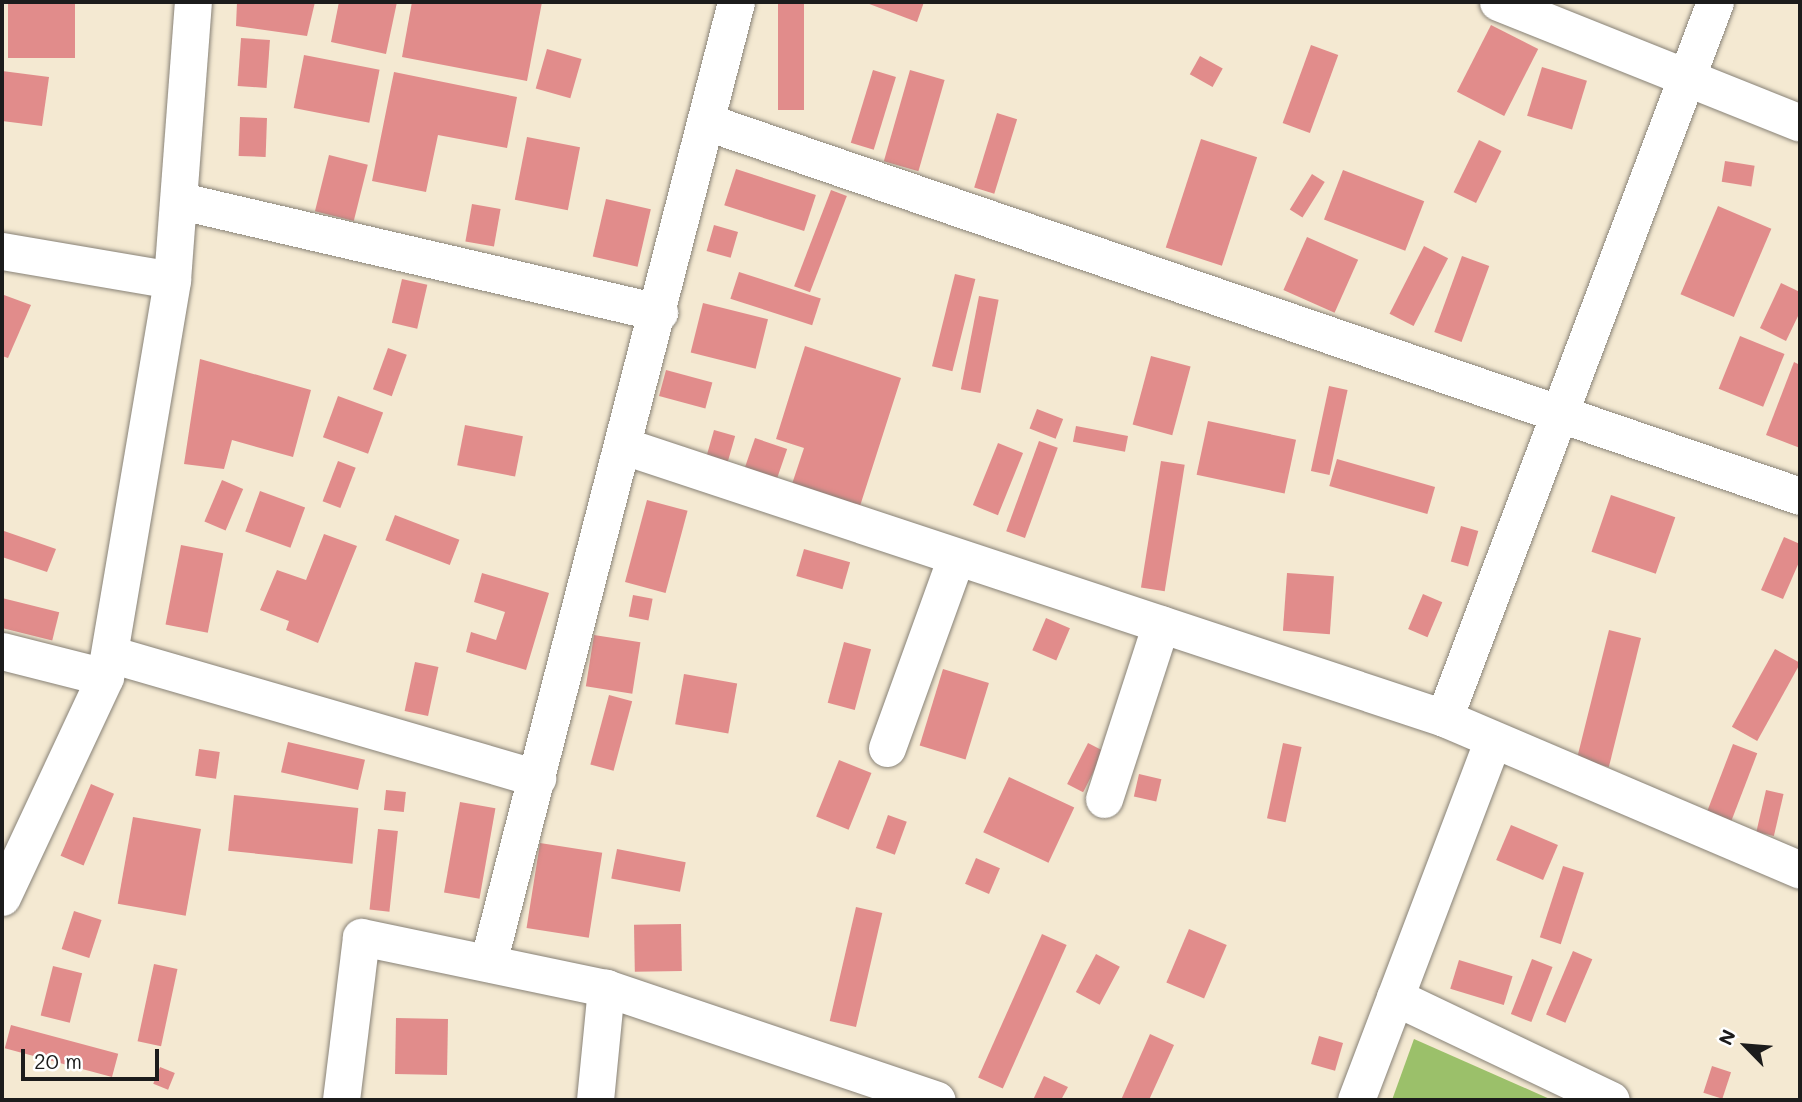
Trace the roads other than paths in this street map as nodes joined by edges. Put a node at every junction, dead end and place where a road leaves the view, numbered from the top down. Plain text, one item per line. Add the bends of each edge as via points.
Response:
1 (193, 2) edge
2 (736, 2) edge
3 (1498, 2) edge
4 (1715, 2) edge
5 (1685, 79) junction
6 (707, 122) junction
7 (1800, 123) edge
8 (181, 201) junction
9 (2, 251) edge
10 (172, 281) junction
11 (659, 312) junction
12 (1559, 413) junction
13 (624, 446) junction
14 (1800, 496) edge
15 (956, 557) junction
16 (1161, 624) junction
17 (2, 651) edge
18 (108, 665) junction
19 (1444, 718) junction
20 (1493, 740) junction
21 (887, 748) dead end
22 (537, 778) junction
23 (1104, 799) dead end
24 (1800, 870) edge
25 (2, 897) edge
26 (488, 964) junction
27 (606, 988) junction
28 (1395, 997) junction
29 (931, 1099) edge
30 (341, 1100) edge
31 (596, 1100) edge
32 (1356, 1100) edge
33 (1611, 1100) edge

1 - 8 street
2 - 6 street
3 - 5 street
4 - 5 street
5 - 7 street
5 - 12 street
6 - 11 street
6 - 12 street
8 - 10 street
8 - 11 street
9 - 10 street
10 - 18 street
11 - 13 street
12 - 14 street
12 - 19 street
13 - 15 street
13 - 22 street
15 - 16 street
15 - 21 street
16 - 19 street
16 - 23 street
17 - 18 street
18 - 22 street
18 - 25 street
19 - 20 street
20 - 24 street
20 - 28 street
22 - 26 street
26 - 27 street
26 - 30 street via 361,936
27 - 29 street
27 - 31 street
28 - 32 street
28 - 33 street

